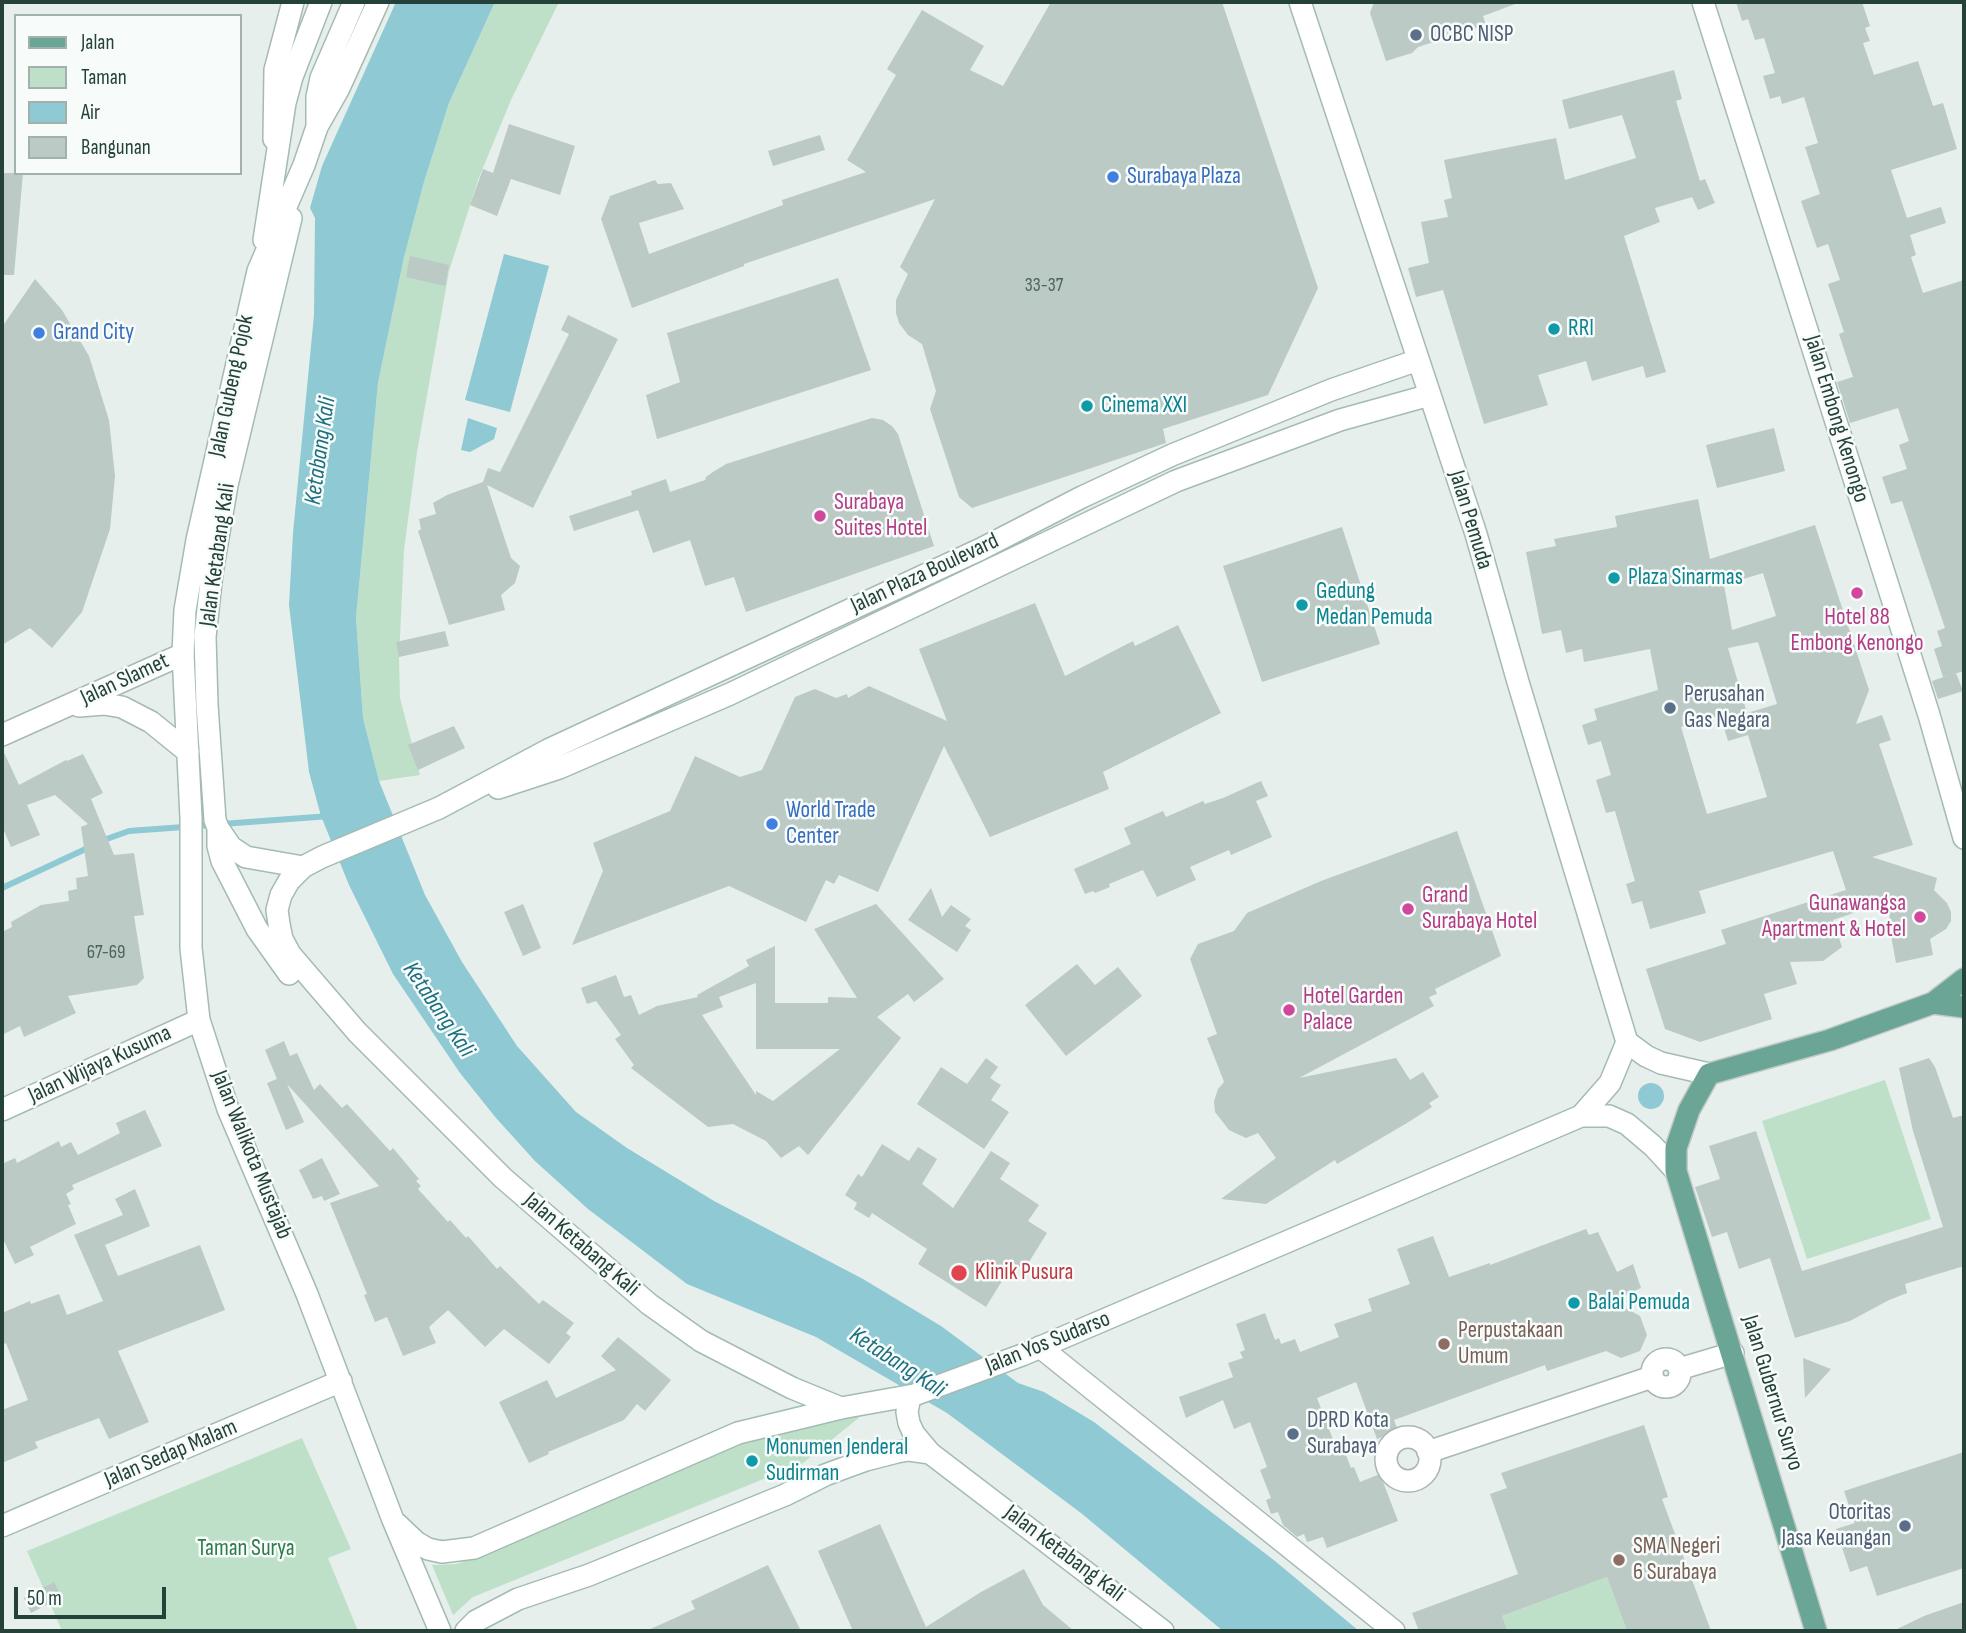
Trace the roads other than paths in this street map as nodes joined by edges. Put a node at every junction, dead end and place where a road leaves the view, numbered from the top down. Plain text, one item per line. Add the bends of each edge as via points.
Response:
1 (293, 2) edge
2 (321, 2) edge
3 (354, 2) edge
4 (378, 2) edge
5 (1300, 2) edge
6 (1703, 2) edge
7 (317, 127) junction
8 (304, 165) junction
9 (275, 169) junction
10 (262, 260) junction
11 (1418, 360) junction
12 (1430, 395) junction
13 (981, 549) junction
14 (992, 569) junction
15 (183, 654) junction
16 (743, 659) junction
17 (754, 682) junction
18 (67, 707) junction
19 (2, 735) edge
20 (188, 752) junction
21 (439, 808) junction
22 (217, 825) junction
23 (1964, 838) edge
24 (303, 867) junction
25 (1964, 979) edge
26 (1933, 1003) junction
27 (1964, 1007) edge
28 (199, 1020) junction
29 (357, 1032) junction
30 (1627, 1042) junction
31 (1709, 1074) junction
32 (2, 1110) edge
33 (1580, 1116) junction
34 (1676, 1171) junction
35 (1031, 1351) junction
36 (1733, 1353) junction
37 (341, 1381) junction
38 (912, 1396) junction
39 (841, 1408) junction
40 (930, 1452) junction
41 (1428, 1452) dead end
42 (393, 1520) junction
43 (2, 1526) edge
44 (440, 1631) edge
45 (466, 1631) edge
46 (1163, 1631) edge
47 (1394, 1631) edge
48 (1816, 1631) edge

1 - 9 street via 275,69
2 - 9 street via 292,77
3 - 7 street, Jalan Gubeng Pojok via 321,78
4 - 7 street, Jalan Gubeng Pojok
5 - 11 street, Jalan Pemuda
6 - 23 street, Jalan Embong Kenongo
7 - 8 street, Jalan Gubeng Pojok
8 - 10 street, Jalan Gubeng Pojok
8 - 22 street, Jalan Ketabang Kali via 227,485 212,573 207,705
9 - 10 street
10 - 15 street, Jalan Gubeng Pojok via 197,540
11 - 12 street, Jalan Pemuda
11 - 13 street, Jalan Plaza Boulevard via 1172,455
12 - 14 street, Jalan Plaza Boulevard via 1340,420 1176,481
12 - 30 street, Jalan Pemuda
13 - 14 street
13 - 16 street, Jalan Plaza Boulevard
14 - 17 street, Jalan Plaza Boulevard
15 - 18 street, Jalan Slamet
15 - 20 street, Jalan Walikota Mustajab
16 - 17 street
16 - 21 street, Jalan Plaza Boulevard via 548,750
17 - 21 street, Jalan Plaza Boulevard via 559,768
18 - 19 street, Jalan Slamet
18 - 20 street, Jalan Slamet via 122,707
20 - 28 street, Jalan Walikota Mustajab via 191,948
21 - 24 street, Jalan Plaza Boulevard
22 - 24 street via 231,847 246,857
22 - 29 street, Jalan Ketabang Kali via 222,861 257,929 309,999
24 - 29 street, Jalan Ketabang Kali via 281,895 277,910 282,939
25 - 26 main road
26 - 27 main road
26 - 31 main road via 1830,1040
28 - 32 street, Jalan Wijaya Kusuma
28 - 37 street, Jalan Walikota Mustajab via 228,1109
29 - 39 street, Jalan Ketabang Kali via 503,1178 649,1304 701,1341
30 - 31 street via 1661,1063
30 - 33 street via 1609,1083
31 - 34 main road, Jalan Gubernur Suryo via 1680,1132
33 - 34 street, Jalan Gubernur Suryo via 1609,1116 1627,1125
33 - 35 street, Jalan Yos Sudarso
34 - 36 main road, Jalan Gubernur Suryo
35 - 38 street, Jalan Yos Sudarso
35 - 47 street
36 - 41 street via 1679,1369 1673,1385 1661,1386 1652,1377
36 - 48 main road, Jalan Gubernur Suryo
37 - 42 street, Jalan Walikota Mustajab
37 - 43 street, Jalan Sedap Malam
38 - 39 street, Jalan Yos Sudarso
38 - 40 street, Jalan Ketabang Kali via 909,1423
39 - 42 street, Jalan Yos Sudarso via 738,1433 467,1550 428,1549
40 - 45 street via 897,1452 825,1475 785,1496 518,1599
40 - 46 street, Jalan Ketabang Kali
42 - 44 street, Jalan Walikota Mustajab

